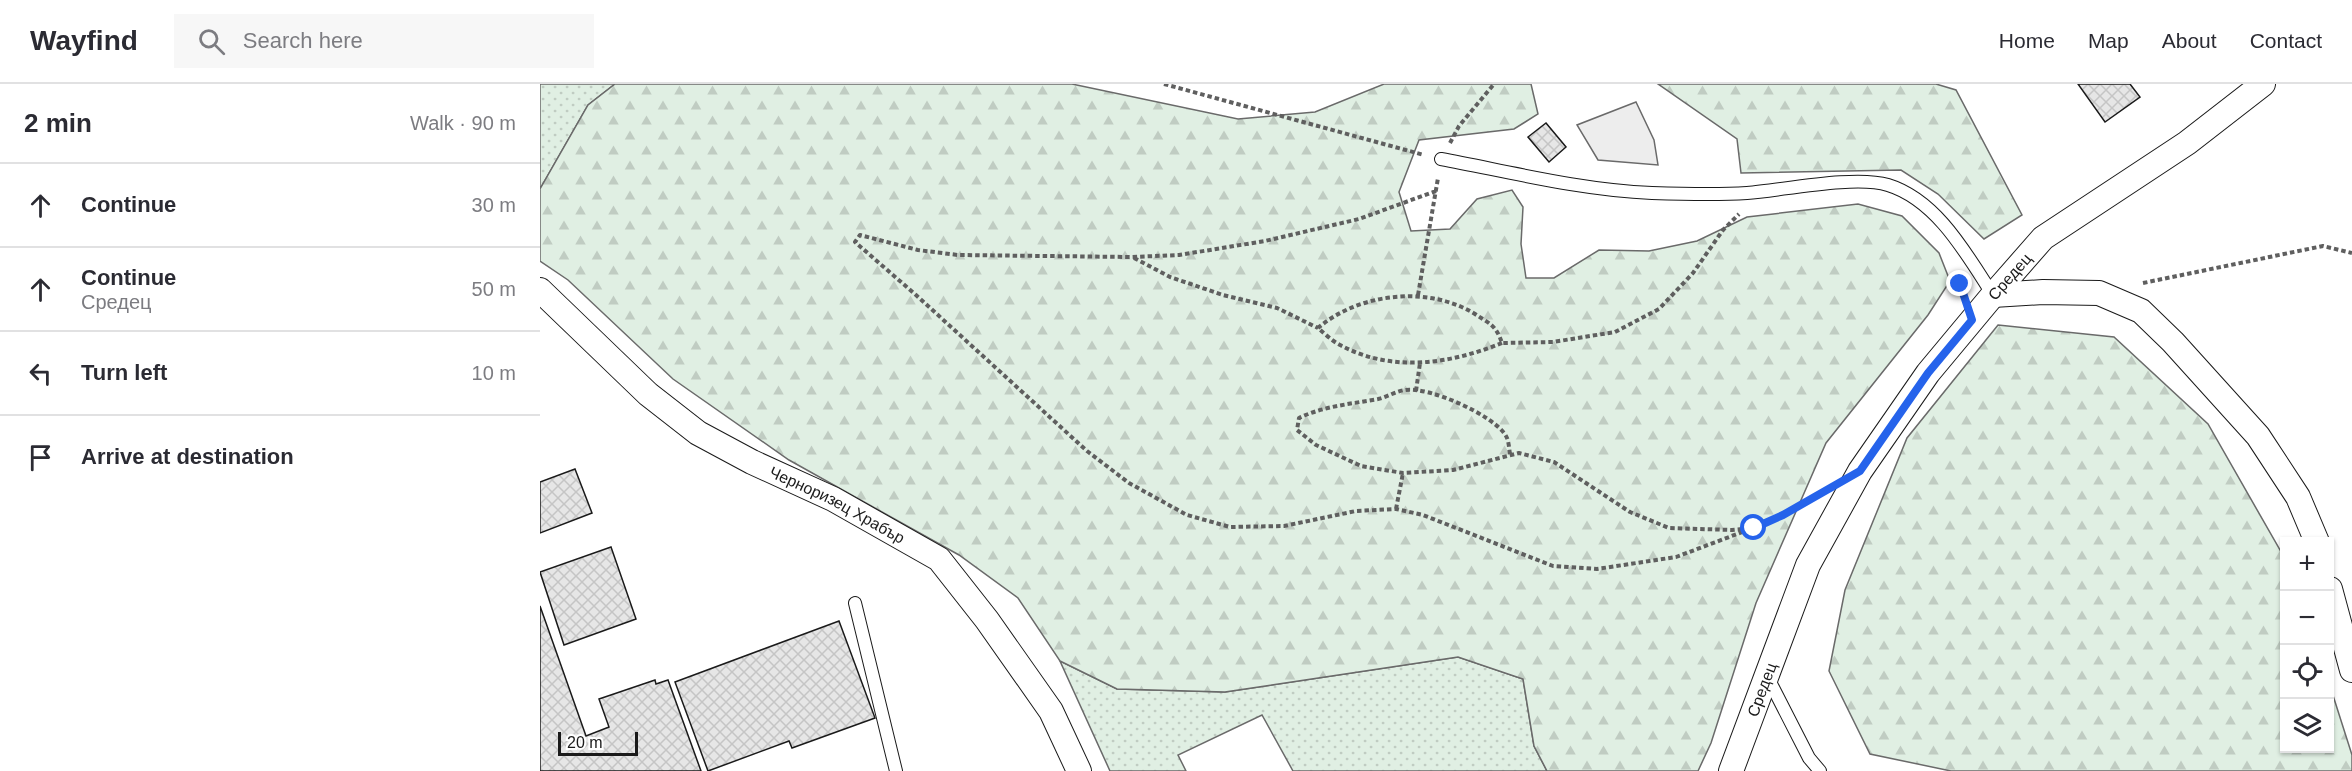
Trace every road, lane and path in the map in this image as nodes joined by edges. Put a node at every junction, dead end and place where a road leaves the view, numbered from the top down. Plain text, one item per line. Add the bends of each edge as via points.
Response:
1 (1163, 84) edge
2 (1494, 84) edge
3 (2263, 84) edge
4 (1440, 159) junction
5 (1436, 191) junction
6 (1742, 211) dead end
7 (2352, 253) edge
8 (1132, 257) junction
9 (540, 290) edge
10 (2099, 293) junction
11 (1418, 295) junction
12 (1993, 295) junction
13 (1318, 328) junction
14 (1502, 343) junction
15 (1420, 363) junction
16 (1416, 391) junction
17 (1510, 454) junction
18 (1403, 473) junction
19 (1821, 493) dead end
20 (1396, 509) junction
21 (1754, 528) junction
22 (2315, 537) edge
23 (2331, 591) edge
24 (855, 603) dead end
25 (2352, 670) edge
26 (1766, 675) junction
27 (1733, 769) edge
28 (896, 771) edge
29 (1079, 771) edge
30 (1820, 771) edge

1 - 4 path
2 - 4 path via 1459,126
3 - 12 street, Средец via 2187,143 2043,238
4 - 5 path
4 - 12 lane via 1573,184 1650,193 1744,193 1859,182 1888,185 1916,199 1952,232
5 - 8 path via 1359,219 1265,241 1179,255
5 - 11 path
6 - 14 path via 1659,309 1615,332 1553,342
7 - 10 path via 2323,246
8 - 13 path via 1170,277 1277,308
8 - 20 path via 958,255 918,250 860,235 855,242 1087,451 1129,483 1187,514 1230,527 1273,526 1356,511
9 - 29 street, Черноризец Храбър via 648,394 699,433 832,499 939,559 1051,711
10 - 12 street
10 - 22 street via 2141,311 2258,436 2298,496
11 - 13 path via 1367,302 1331,316
11 - 14 path via 1462,306 1497,328
12 - 26 street, Средец via 1928,373 1860,471 1808,565
13 - 15 path via 1339,345 1370,357
14 - 15 path via 1443,362
15 - 16 path
16 - 17 path via 1429,392 1494,423 1507,437
16 - 18 path via 1405,390 1315,410 1299,418 1297,430 1316,445 1361,466
17 - 18 path via 1453,470
17 - 21 path via 1554,462 1630,512 1669,528
18 - 20 path
19 - 21 path
20 - 21 path via 1423,514 1553,566 1597,569 1676,557
23 - 25 street
24 - 28 lane
26 - 27 street, Средец
26 - 30 lane via 1809,758

